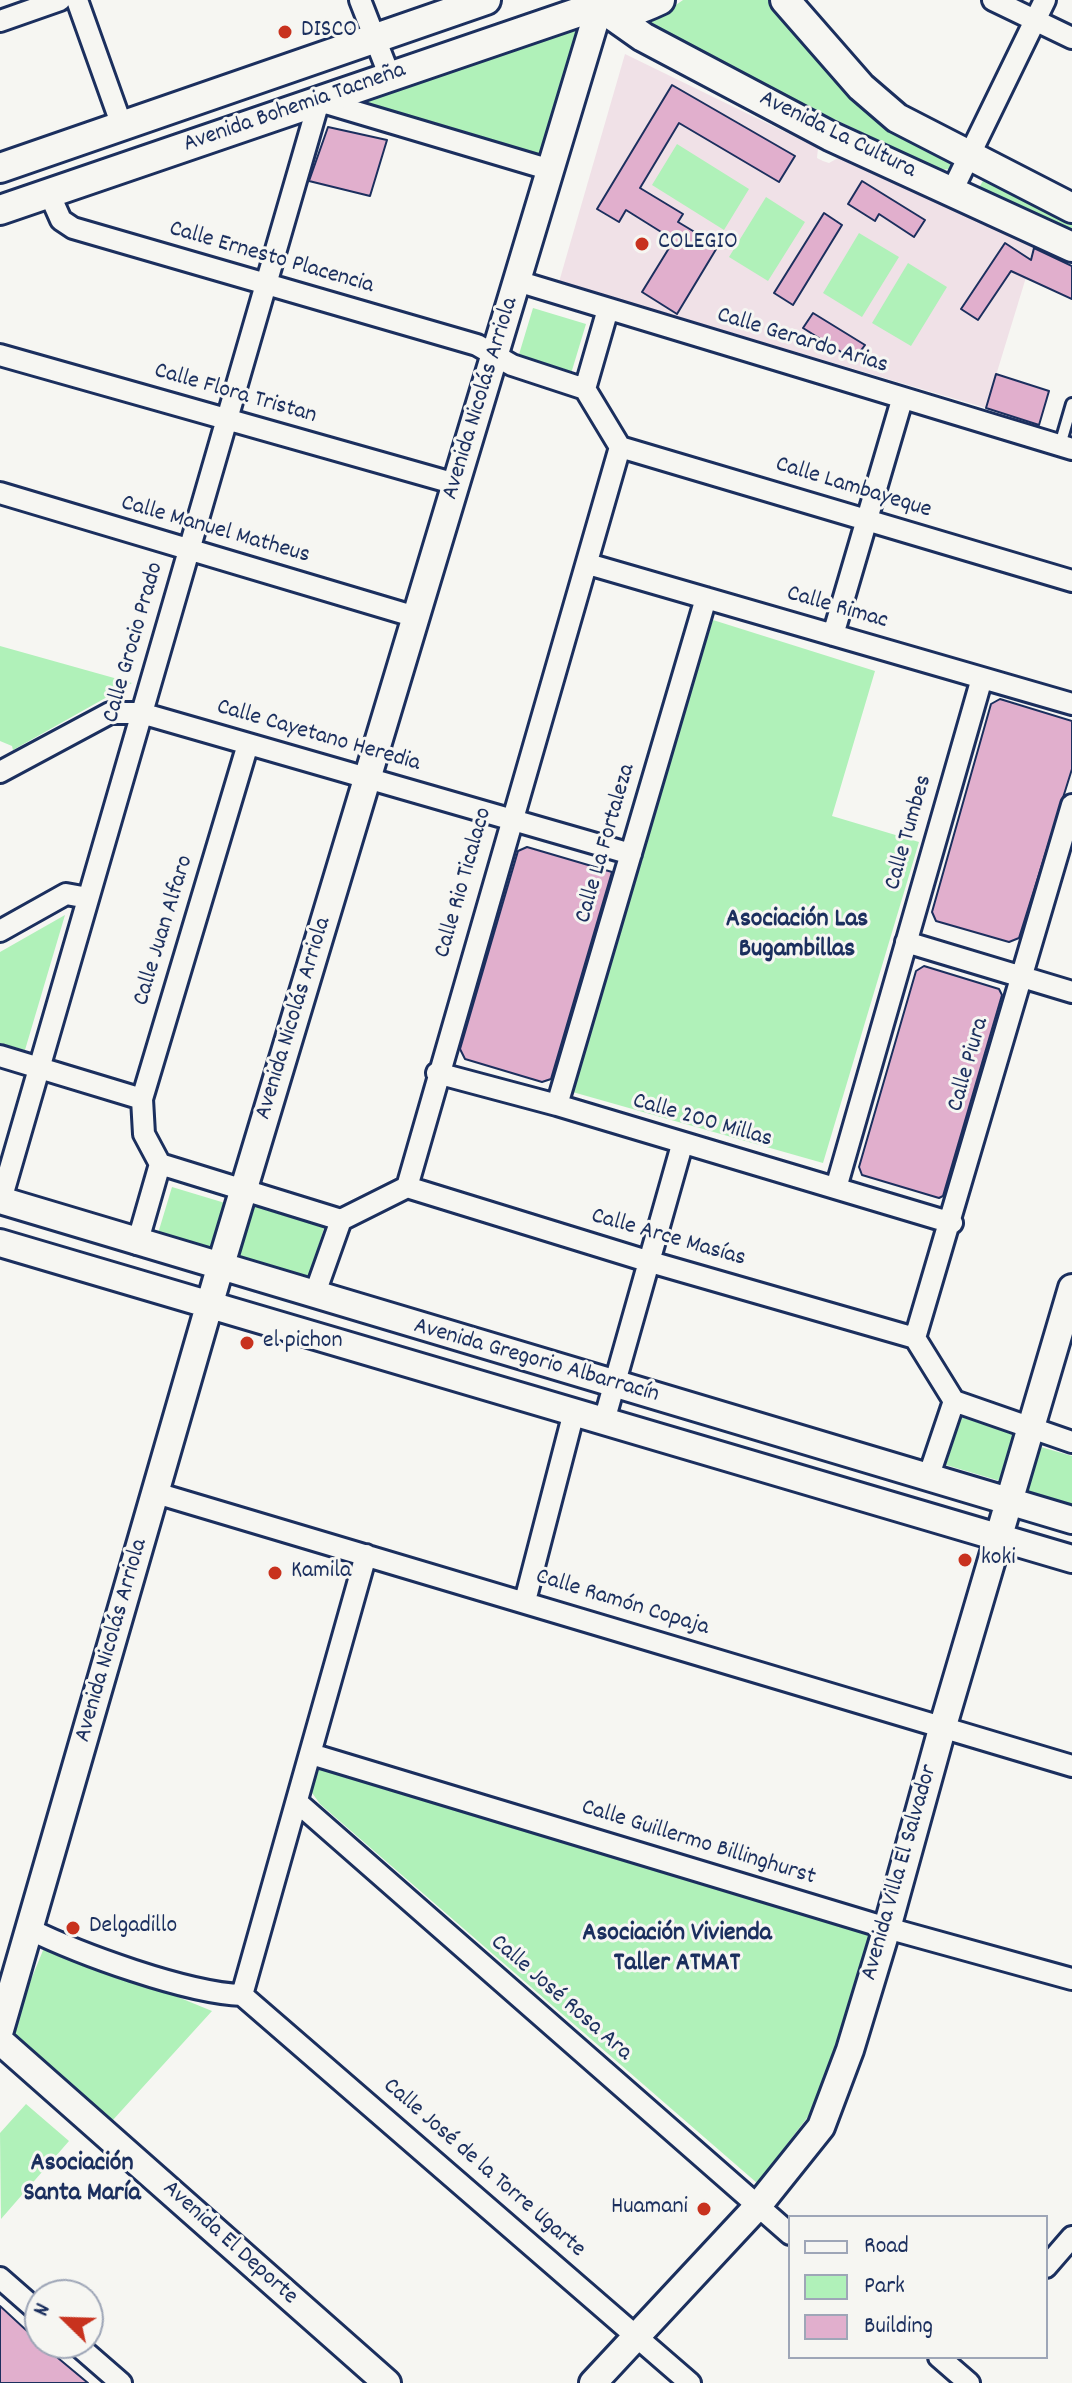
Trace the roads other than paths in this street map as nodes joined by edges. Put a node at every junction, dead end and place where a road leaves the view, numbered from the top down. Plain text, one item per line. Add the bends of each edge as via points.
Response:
1 (60, 0) edge
2 (77, 0) edge
3 (360, 0) edge
4 (486, 0) edge
5 (660, 0) edge
6 (785, 0) edge
7 (993, 0) edge
8 (1045, 0) edge
9 (24, 7) edge
10 (593, 8) edge
11 (1035, 20) junction
12 (0, 21) edge
13 (1072, 38) edge
14 (373, 39) junction
15 (390, 77) junction
16 (319, 101) junction
17 (122, 126) junction
18 (968, 157) junction
19 (0, 168) edge
20 (551, 170) junction
21 (952, 191) junction
22 (49, 193) junction
23 (1072, 208) edge
24 (0, 210) edge
25 (1072, 247) edge
26 (517, 281) junction
27 (265, 286) junction
28 (608, 309) junction
29 (0, 355) edge
30 (495, 355) junction
31 (585, 389) junction
32 (902, 400) junction
33 (1072, 404) edge
34 (227, 419) junction
35 (620, 447) junction
36 (1066, 447) edge
37 (456, 484) junction
38 (0, 493) edge
39 (867, 520) junction
40 (189, 550) junction
41 (588, 564) junction
42 (1072, 581) edge
43 (706, 598) junction
44 (416, 617) junction
45 (833, 635) junction
46 (982, 678) junction
47 (1072, 704) edge
48 (141, 713) junction
49 (248, 744) junction
50 (0, 772) edge
51 (367, 778) junction
52 (1072, 805) edge
53 (511, 819) junction
54 (631, 854) junction
55 (88, 898) junction
56 (0, 931) edge
57 (906, 942) junction
58 (1023, 978) junction
59 (1072, 992) edge
60 (0, 1056) edge
61 (39, 1068) junction
62 (437, 1073) junction
63 (142, 1099) junction
64 (557, 1105) junction
65 (682, 1145) junction
66 (160, 1164) junction
67 (407, 1187) junction
68 (836, 1188) junction
69 (243, 1191) junction
70 (0, 1200) edge
71 (341, 1220) junction
72 (952, 1223) junction
73 (0, 1243) edge
74 (137, 1244) junction
75 (647, 1261) junction
76 (220, 1268) junction
77 (1072, 1288) edge
78 (314, 1296) junction
79 (210, 1304) junction
80 (915, 1338) junction
81 (613, 1384) junction
82 (954, 1401) junction
83 (574, 1412) junction
84 (604, 1421) junction
85 (1031, 1428) junction
86 (1072, 1442) edge
87 (928, 1478) junction
88 (156, 1493) junction
89 (1009, 1502) junction
90 (1072, 1520) edge
91 (998, 1537) junction
92 (366, 1555) junction
93 (1072, 1559) edge
94 (525, 1601) junction
95 (942, 1729) junction
96 (311, 1754) junction
97 (1072, 1766) edge
98 (297, 1802) junction
99 (887, 1928) junction
100 (29, 1929) junction
101 (1072, 1979) edge
102 (242, 1995) junction
103 (0, 2030) edge
104 (0, 2041) edge
105 (757, 2207) junction
106 (788, 2232) edge
107 (1072, 2237) edge
108 (1048, 2265) edge
109 (0, 2278) edge
110 (24, 2299) edge
111 (636, 2335) junction
112 (93, 2359) edge
113 (121, 2383) edge
114 (387, 2383) edge
115 (593, 2383) edge
116 (690, 2383) edge

1 - 9 street
2 - 17 street
3 - 14 street
4 - 14 main road, Avenida Bohemia Tacneña
5 - 10 main road, Avenida Bohemia Tacneña via 641,10
6 - 18 main road, Avenida La Cultura via 878,104
7 - 11 street
8 - 11 street
9 - 12 street
10 - 15 main road, Avenida Bohemia Tacneña
10 - 20 street, Avenida Nicolás Arriola
10 - 21 main road, Avenida La Cultura via 830,136
11 - 13 street
11 - 18 street
14 - 15 street
14 - 17 main road, Avenida Bohemia Tacneña
15 - 16 main road, Avenida Bohemia Tacneña
16 - 20 street
16 - 22 main road, Avenida Bohemia Tacneña
16 - 27 street, Calle Grocio Prado
17 - 19 main road, Avenida Bohemia Tacneña
18 - 21 street
18 - 23 main road, Avenida La Cultura
20 - 26 street, Avenida Nicolás Arriola
21 - 25 main road, Avenida La Cultura
22 - 24 main road, Avenida Bohemia Tacneña
22 - 27 street, Calle Ernesto Placencia via 61,220 73,228
26 - 28 street, Calle Gerardo Arias
26 - 30 street, Avenida Nicolás Arriola
27 - 30 street, Calle Ernesto Placencia via 477,345
27 - 34 street, Calle Grocio Prado
28 - 31 street
28 - 32 street, Calle Gerardo Arias
29 - 34 street, Calle Flora Tristan
30 - 31 street, Calle Ernesto Placencia
30 - 37 street, Avenida Nicolás Arriola
31 - 35 street
32 - 36 street, Calle Gerardo Arias
32 - 39 street
33 - 36 lane
34 - 37 street, Calle Flora Tristan
34 - 40 street, Calle Grocio Prado
35 - 39 street, Calle Lambayeque
35 - 41 street, Calle Rio Ticalaco
37 - 44 street, Avenida Nicolás Arriola
38 - 40 street, Calle Manuel Matheus
39 - 42 street, Calle Lambayeque
39 - 45 street
40 - 44 street, Calle Manuel Matheus
40 - 48 street, Calle Grocio Prado
41 - 43 street, Calle Rimac
41 - 53 street, Calle Rio Ticalaco
43 - 45 street, Calle Rimac
43 - 54 street, Calle La Fortaleza
44 - 51 street, Avenida Nicolás Arriola
45 - 46 street, Calle Rimac
46 - 47 street, Calle Rimac
46 - 57 street, Calle Tumbes
48 - 49 street, Calle Cayetano Heredia
48 - 50 street, Calle Cayetano Heredia via 110,713
48 - 55 street, Calle Grocio Prado
49 - 51 street, Calle Cayetano Heredia
49 - 63 street, Calle Juan Alfaro
51 - 53 street, Calle Cayetano Heredia
51 - 69 street, Avenida Nicolás Arriola
52 - 58 street, Calle Piura
53 - 54 street, Calle Cayetano Heredia
53 - 62 street, Calle Rio Ticalaco
54 - 64 street, Calle La Fortaleza
55 - 56 street via 66,894
55 - 61 street, Calle Grocio Prado
57 - 58 street
57 - 68 street, Calle Tumbes
58 - 59 street
58 - 72 street, Calle Piura
60 - 61 street
61 - 63 street
61 - 70 street, Calle Grocio Prado
62 - 64 street, Calle 200 Millas
62 - 67 street, Calle Rio Ticalaco
63 - 66 street, Calle Juan Alfaro via 144,1134
64 - 65 street, Calle 200 Millas
65 - 68 street, Calle 200 Millas
65 - 75 street
66 - 69 street
66 - 74 street
67 - 71 street
67 - 75 street, Calle Arce Masías
68 - 72 street, Calle 200 Millas
69 - 71 street
69 - 76 street, Avenida Nicolás Arriola
70 - 74 street, Avenida Gregorio Albarracín
71 - 78 street
72 - 80 street, Calle Piura
73 - 79 street, Avenida Gregorio Albarracín
74 - 76 street, Avenida Gregorio Albarracín
75 - 80 street, Calle Arce Masías
75 - 81 street
76 - 78 street, Avenida Gregorio Albarracín
76 - 79 street, Avenida Nicolás Arriola
77 - 85 street, Avenida Villa El Salvador
78 - 81 street, Avenida Gregorio Albarracín
79 - 83 street, Avenida Gregorio Albarracín
79 - 88 street, Avenida Nicolás Arriola
80 - 82 street
81 - 84 street
81 - 87 street, Avenida Gregorio Albarracín
82 - 85 street
82 - 87 street
83 - 84 street, Avenida Gregorio Albarracín
83 - 94 street
84 - 91 street, Avenida Gregorio Albarracín
85 - 86 street
85 - 89 street, Avenida Villa El Salvador
87 - 89 street, Avenida Gregorio Albarracín
88 - 92 street, Calle Ramón Copaja
88 - 100 street, Avenida Nicolás Arriola
89 - 90 street, Avenida Gregorio Albarracín
89 - 91 street, Avenida Villa El Salvador
91 - 93 street, Avenida Gregorio Albarracín
91 - 95 street, Avenida Villa El Salvador
92 - 94 street, Calle Ramón Copaja
92 - 96 street
94 - 95 street, Calle Ramón Copaja
95 - 97 street, Calle Ramón Copaja
95 - 99 street, Avenida Villa El Salvador
96 - 98 street
96 - 99 street, Calle Guillermo Billinghurst
98 - 102 street
98 - 105 street, Calle José Rosa Ara
99 - 101 street, Calle Guillermo Billinghurst
99 - 105 street, Avenida Villa El Salvador via 821,2127
100 - 102 street via 213,1994
100 - 103 street, Avenida Nicolás Arriola
102 - 111 street, Calle José de la Torre Ugarte
104 - 114 street, Avenida El Deporte
105 - 106 street, Calle José Rosa Ara
105 - 111 street, Avenida Villa El Salvador
107 - 108 street
109 - 110 street
111 - 115 street, Avenida Villa El Salvador
111 - 116 street, Calle José de la Torre Ugarte
112 - 113 street

